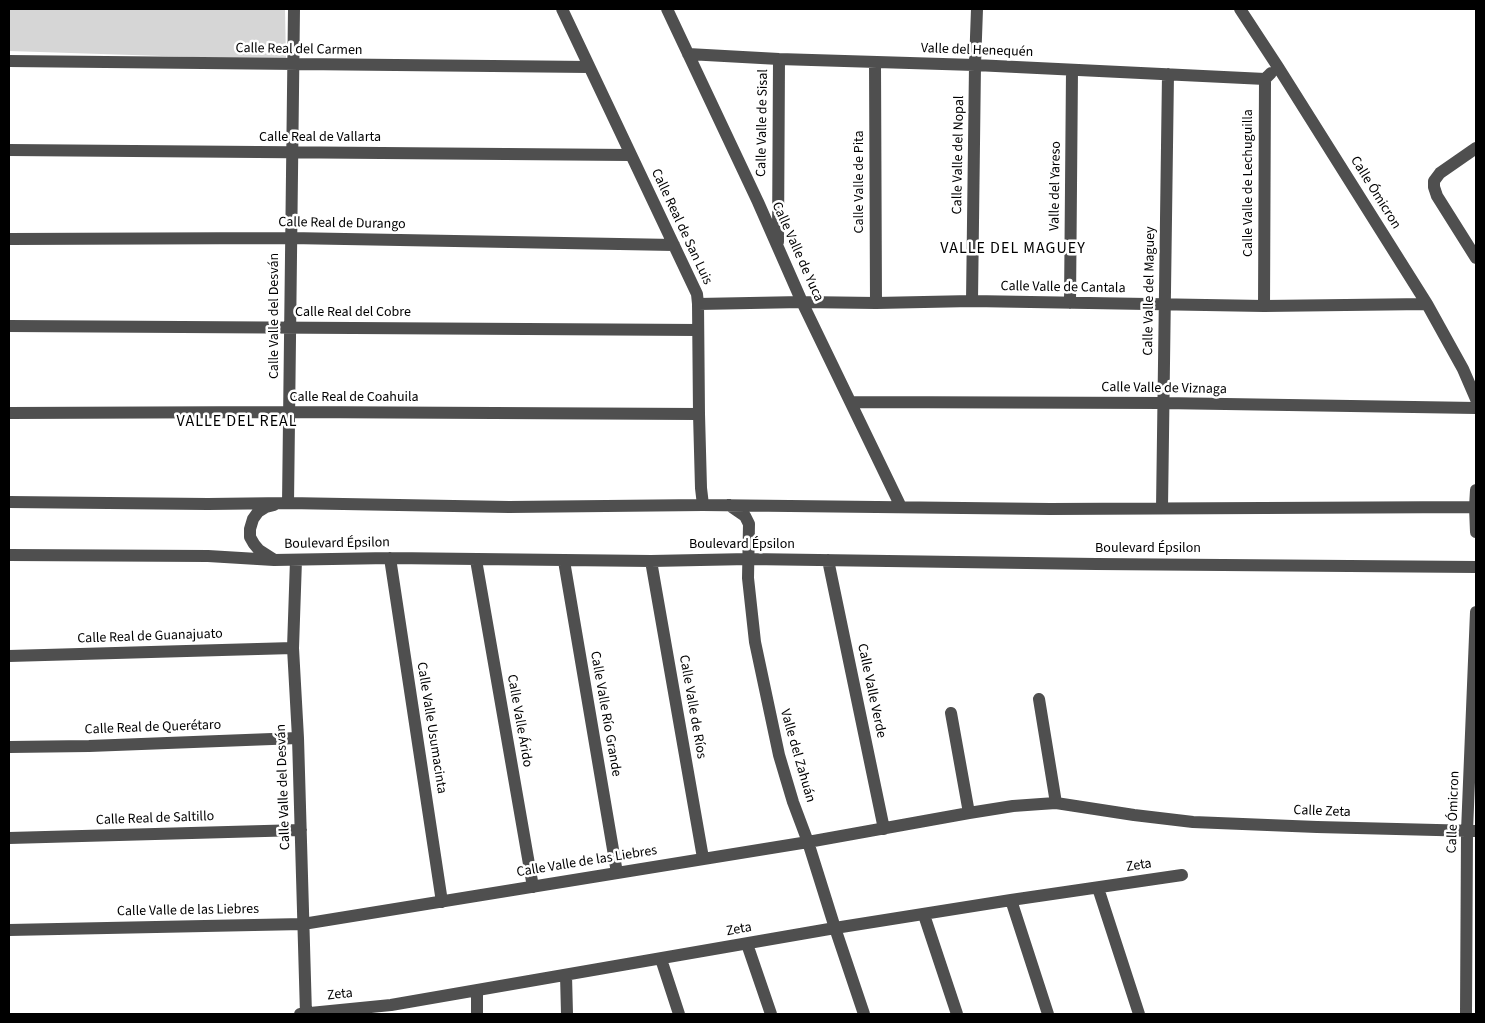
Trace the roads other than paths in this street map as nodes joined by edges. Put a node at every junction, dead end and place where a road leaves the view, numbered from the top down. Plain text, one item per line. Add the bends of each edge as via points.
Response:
1 (294, 9) edge
2 (562, 9) edge
3 (667, 9) edge
4 (977, 9) edge
5 (1240, 9) edge
6 (688, 54) junction
7 (779, 59) junction
8 (9, 61) edge
9 (875, 62) junction
10 (294, 65) junction
11 (975, 65) junction
12 (589, 67) junction
13 (1278, 67) junction
14 (1072, 70) junction
15 (1168, 74) junction
16 (1265, 79) junction
17 (1476, 148) edge
18 (9, 150) edge
19 (292, 153) junction
20 (630, 154) junction
21 (290, 238) junction
22 (9, 239) edge
23 (674, 245) junction
24 (778, 247) junction
25 (1476, 258) edge
26 (972, 301) junction
27 (802, 302) junction
28 (876, 303) junction
29 (1070, 303) junction
30 (698, 304) junction
31 (1427, 304) junction
32 (1165, 305) junction
33 (1264, 306) junction
34 (9, 326) edge
35 (290, 328) junction
36 (698, 330) junction
37 (1476, 398) edge
38 (852, 402) junction
39 (1162, 404) junction
40 (1476, 408) edge
41 (289, 412) junction
42 (9, 413) edge
43 (699, 414) junction
44 (1476, 490) edge
45 (9, 502) edge
46 (283, 503) junction
47 (703, 505) junction
48 (729, 505) junction
49 (901, 507) junction
50 (1476, 507) edge
51 (1162, 508) junction
52 (1476, 532) edge
53 (9, 555) edge
54 (390, 558) junction
55 (749, 559) junction
56 (274, 560) junction
57 (296, 560) junction
58 (476, 560) junction
59 (828, 560) junction
60 (564, 561) junction
61 (651, 561) junction
62 (1476, 567) edge
63 (1476, 612) edge
64 (293, 648) junction
65 (9, 656) edge
66 (1039, 699) dead end
67 (951, 713) dead end
68 (298, 738) junction
69 (9, 747) edge
70 (1056, 803) junction
71 (969, 813) junction
72 (1167, 820) joint
73 (884, 829) junction
74 (301, 830) junction
75 (1472, 831) edge
76 (9, 838) edge
77 (808, 842) junction
78 (703, 858) junction
79 (617, 873) junction
80 (1182, 875) dead end
81 (533, 887) junction
82 (1098, 888) junction
83 (1011, 900) junction
84 (442, 902) junction
85 (924, 915) junction
86 (303, 924) junction
87 (835, 928) junction
88 (9, 930) edge
89 (747, 944) junction
90 (661, 959) junction
91 (566, 975) junction
92 (476, 990) junction
93 (392, 1010) edge
94 (300, 1014) edge
95 (306, 1014) edge
96 (478, 1014) edge
97 (567, 1014) edge
98 (679, 1014) edge
99 (771, 1014) edge
100 (864, 1014) edge
101 (957, 1014) edge
102 (1048, 1014) edge
103 (1138, 1014) edge
104 (1466, 1014) edge

1 - 10 street, Calle Valle del Desván
2 - 12 street, Calle Real de San Luis
3 - 6 street, Calle Valle de Yuca
4 - 11 street, Calle Valle del Nopal
5 - 13 street, Calle Ómicron
6 - 7 street, Valle del Henequén
6 - 24 street, Calle Valle de Yuca
7 - 9 street, Valle del Henequén
7 - 24 street, Calle Valle de Sisal
8 - 10 street, Calle Real del Carmen
9 - 11 street, Valle del Henequén
9 - 28 street, Calle Valle de Pita
10 - 12 street, Calle Real del Carmen
10 - 19 street, Calle Valle del Desván
11 - 14 street, Valle del Henequén
11 - 26 street, Calle Valle del Nopal
12 - 20 street, Calle Real de San Luis
13 - 16 street
13 - 31 street, Calle Ómicron
14 - 15 street, Valle del Henequén
14 - 29 street, Valle del Yareso
15 - 16 street, Valle del Henequén
15 - 32 street, Calle Valle del Maguey
16 - 33 street, Calle Valle de Lechuguilla
17 - 25 street via 1440,173 1434,182 1437,196
18 - 19 street, Calle Real de Vallarta
19 - 20 street, Calle Real de Vallarta
19 - 21 street, Calle Valle del Desván
20 - 23 street, Calle Real de San Luis
21 - 22 street, Calle Real de Durango
21 - 23 street, Calle Real de Durango
21 - 35 street, Calle Valle del Desván
23 - 30 street, Calle Real de San Luis via 697,294
24 - 27 street, Calle Valle de Yuca
26 - 28 street, Calle Valle de Cantala
26 - 29 street, Calle Valle de Cantala
27 - 28 street, Calle Valle de Cantala
27 - 30 street, Calle Valle de Cantala
27 - 38 street, Calle Valle de Yuca
29 - 32 street, Calle Valle de Cantala
30 - 36 street, Calle Real de San Luis
31 - 33 street, Calle Valle de Cantala
31 - 37 street, Calle Ómicron
32 - 33 street, Calle Valle de Cantala
32 - 39 street, Calle Valle del Maguey
34 - 35 street, Calle Real del Cobre
35 - 36 street, Calle Real del Cobre
35 - 41 street, Calle Valle del Desván
36 - 43 street, Calle Real de San Luis
38 - 39 street, Calle Valle de Viznaga
38 - 49 street, Calle Valle de Yuca
39 - 40 street, Calle Valle de Viznaga
39 - 51 street, Calle Valle del Maguey
41 - 42 street, Calle Real de Coahuila
41 - 43 street, Calle Real de Coahuila
41 - 46 street, Calle Valle del Desván
43 - 47 street, Calle Real de San Luis
44 - 50 street
45 - 46 street
46 - 47 street via 509,507
46 - 56 street via 258,512 250,529 254,544
47 - 48 street
48 - 49 street
48 - 55 street, Valle del Zahuán via 745,516 749,524
49 - 51 street
50 - 51 street
50 - 52 street
53 - 56 street, Boulevard Épsilon via 208,556
54 - 57 street, Boulevard Épsilon
54 - 58 street, Boulevard Épsilon
54 - 84 street, Calle Valle Usumacinta
55 - 59 street, Boulevard Épsilon
55 - 61 street, Boulevard Épsilon
55 - 77 street, Valle del Zahuán via 751,616 762,681 779,755
56 - 57 street, Boulevard Épsilon
57 - 64 street, Calle Valle del Desván
58 - 60 street, Boulevard Épsilon
58 - 81 street, Calle Valle Árido
59 - 62 street, Boulevard Épsilon
59 - 73 street, Calle Valle Verde
60 - 61 street, Boulevard Épsilon
60 - 79 street, Calle Valle Río Grande
61 - 78 street, Calle Valle de Ríos
63 - 75 street, Calle Ómicron
64 - 65 street, Calle Real de Guanajuato
64 - 68 street, Calle Valle del Desván
66 - 70 street
67 - 71 street
68 - 69 street, Calle Real de Querétaro
68 - 74 street, Calle Valle del Desván
70 - 71 street, Calle Valle de las Liebres
70 - 72 street, Calle Valle de las Liebres
71 - 73 street, Calle Valle de las Liebres
72 - 75 street, Calle Zeta
73 - 77 street, Calle Valle de las Liebres
74 - 76 street, Calle Real de Saltillo
74 - 86 street, Calle Valle del Desván
75 - 104 street, Calle Ómicron
77 - 78 street, Calle Valle de las Liebres
77 - 87 street, Valle del Zahuán
78 - 79 street, Calle Valle de las Liebres
79 - 81 street, Calle Valle de las Liebres
80 - 82 street, Zeta
81 - 84 street, Calle Valle de las Liebres
82 - 83 street, Zeta
82 - 103 street
83 - 85 street, Zeta
83 - 102 street
84 - 86 street, Calle Valle de las Liebres
85 - 87 street, Zeta
85 - 101 street
86 - 88 street, Calle Valle de las Liebres
86 - 95 street, Calle Valle del Desván
87 - 89 street, Zeta
87 - 100 street, Valle del Zahuán
89 - 90 street, Zeta
89 - 99 street
90 - 91 street, Zeta
90 - 98 street
91 - 92 street, Zeta
91 - 97 street
92 - 93 street, Zeta
92 - 96 street
93 - 95 street, Zeta
94 - 95 street, Zeta

